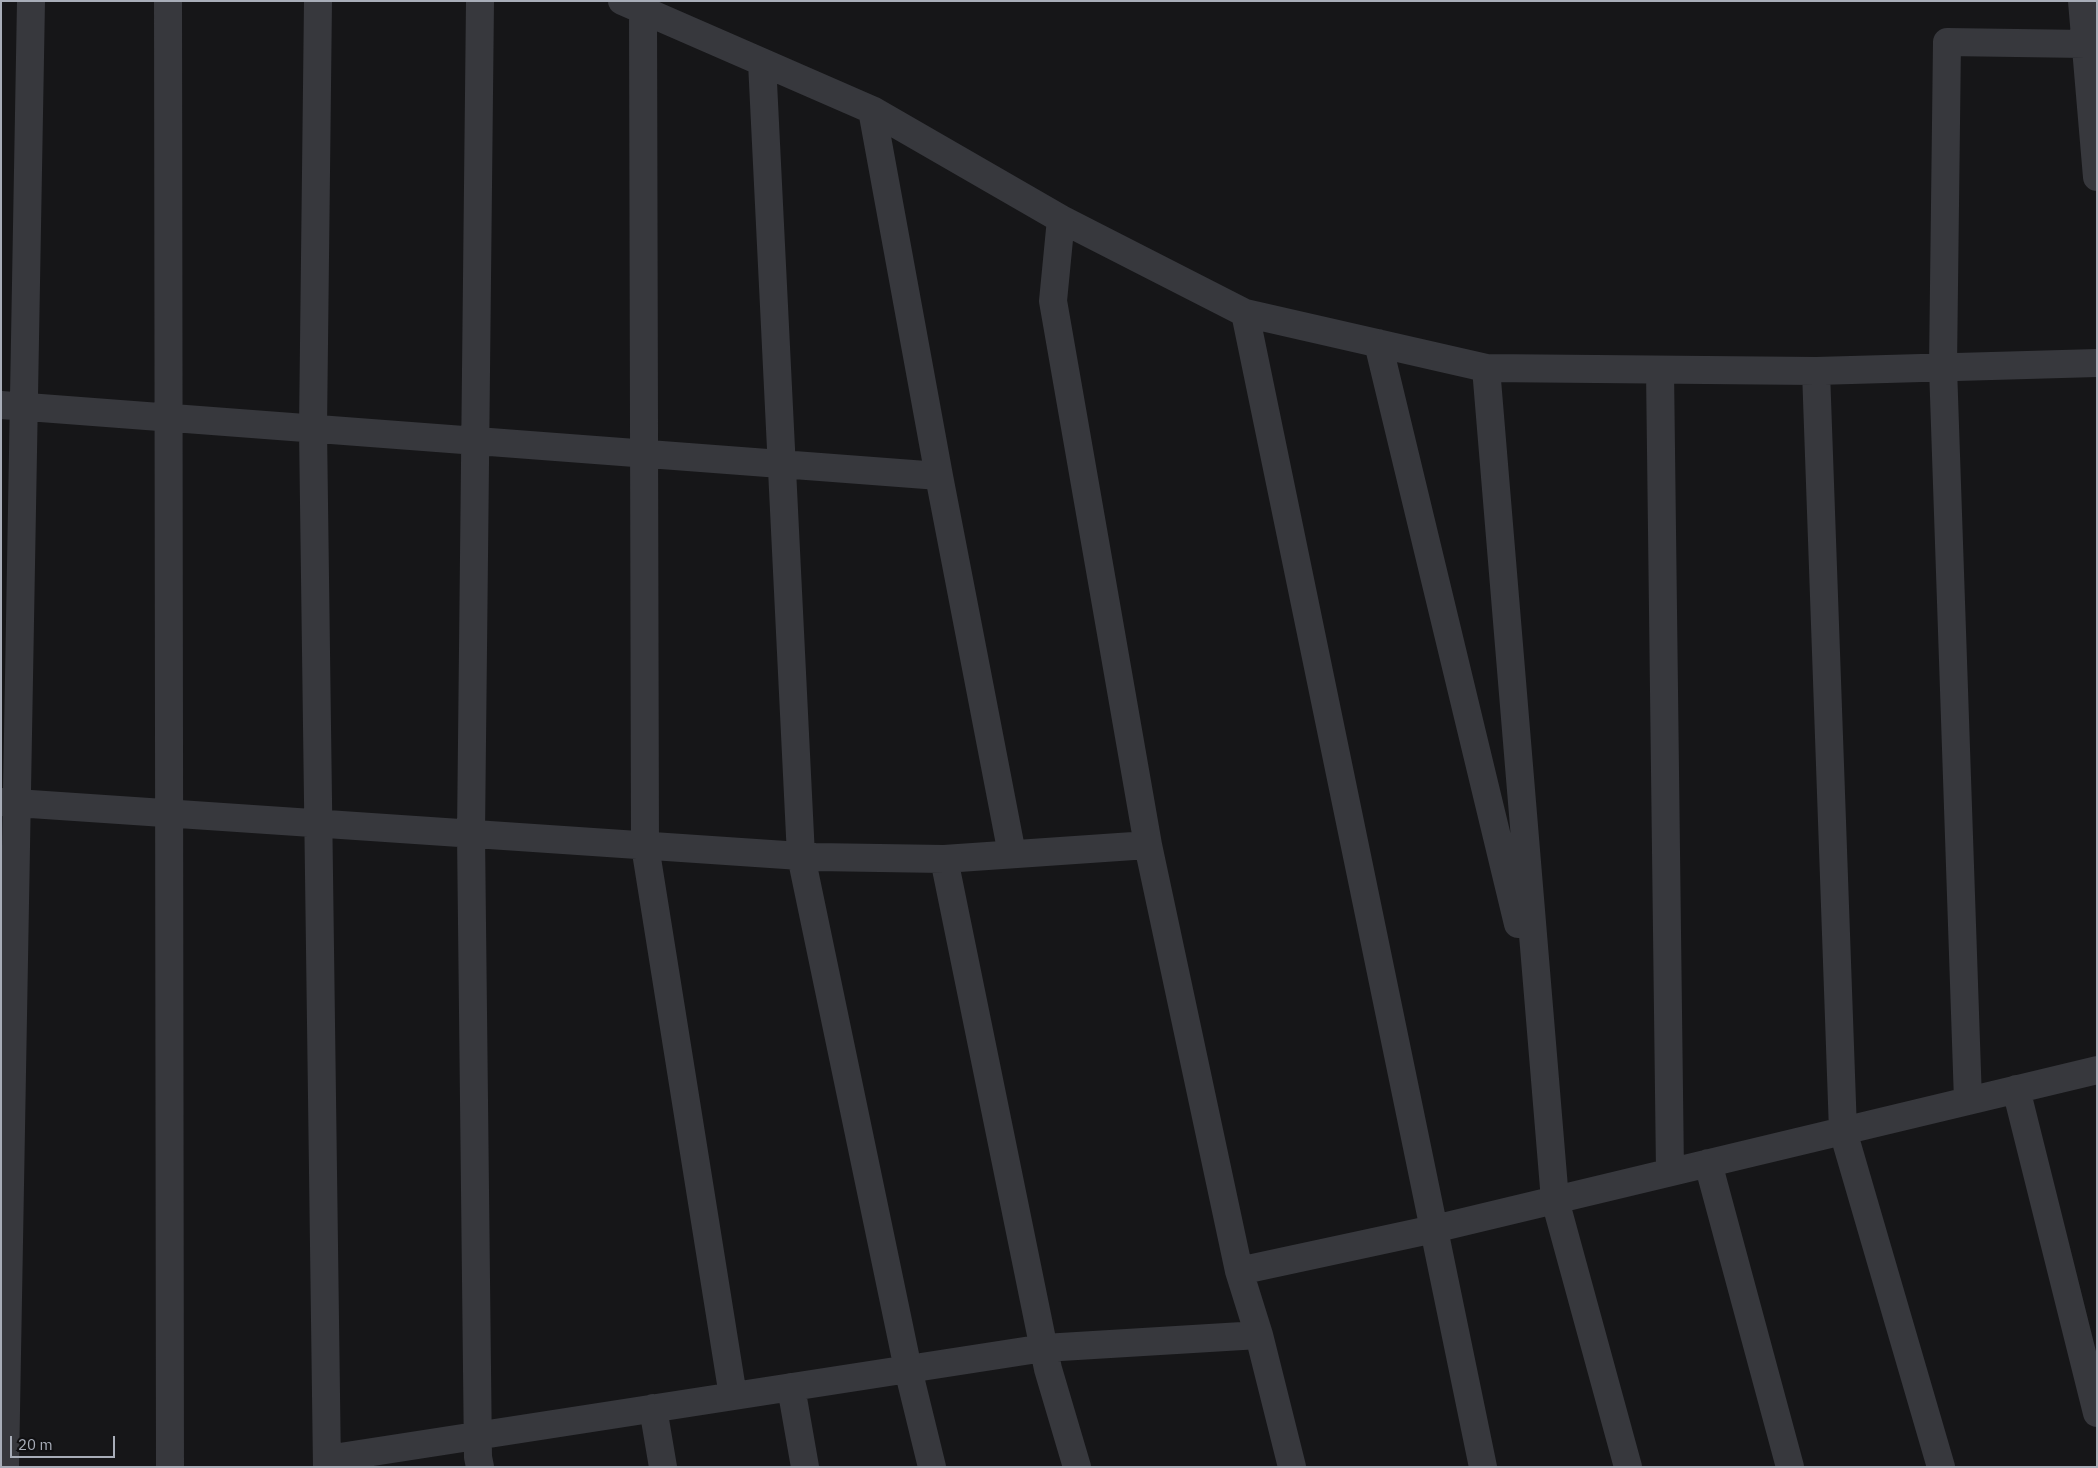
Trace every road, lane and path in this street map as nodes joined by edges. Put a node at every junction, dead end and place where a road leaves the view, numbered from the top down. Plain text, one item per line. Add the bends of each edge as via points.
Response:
1 (31, 1) edge
2 (168, 1) edge
3 (318, 1) edge
4 (480, 1) edge
5 (2082, 1) edge
6 (632, 6) edge
7 (2086, 44) junction
8 (762, 62) junction
9 (872, 110) junction
10 (2097, 177) edge
11 (1061, 219) junction
12 (1245, 312) junction
13 (1378, 343) junction
14 (2097, 363) edge
15 (1943, 367) junction
16 (1486, 368) junction
17 (1660, 370) junction
18 (1816, 371) junction
19 (13, 406) edge
20 (169, 418) junction
21 (313, 429) junction
22 (474, 441) junction
23 (644, 454) junction
24 (782, 464) junction
25 (939, 476) junction
26 (9, 803) edge
27 (170, 814) junction
28 (318, 824) junction
29 (471, 834) junction
30 (1148, 845) junction
31 (645, 846) junction
32 (1012, 854) junction
33 (801, 856) junction
34 (944, 859) junction
35 (1539, 1008) junction
36 (2097, 1070) edge
37 (2016, 1089) junction
38 (1968, 1101) junction
39 (1843, 1131) junction
40 (1708, 1163) junction
41 (1670, 1172) junction
42 (1555, 1200) junction
43 (1434, 1229) junction
44 (1239, 1271) junction
45 (1259, 1335) junction
46 (1044, 1348) junction
47 (908, 1369) junction
48 (791, 1387) junction
49 (733, 1396) junction
50 (653, 1408) junction
51 (2097, 1413) edge
52 (478, 1435) junction
53 (327, 1463) edge
54 (5, 1467) edge
55 (170, 1467) edge
56 (480, 1467) edge
57 (663, 1467) edge
58 (805, 1467) edge
59 (932, 1467) edge
60 (1077, 1467) edge
61 (1292, 1467) edge
62 (1483, 1467) edge
63 (1628, 1467) edge
64 (1790, 1467) edge
65 (1941, 1467) edge

1 - 19 street
2 - 20 street
3 - 21 street
4 - 22 street
5 - 7 street
6 - 8 street
6 - 23 street
7 - 10 street
7 - 15 street via 1947,42
8 - 9 street
8 - 24 street
9 - 11 street
9 - 25 street
11 - 12 street
11 - 30 street via 1053,301
12 - 13 street
12 - 43 street
13 - 16 street
13 - 35 street
14 - 15 street
15 - 18 street
15 - 38 street
16 - 17 street
16 - 35 street
17 - 18 street
17 - 41 street
18 - 39 street
19 - 20 street
19 - 26 street
20 - 21 street
20 - 27 street
21 - 22 street
21 - 28 street
22 - 23 street
22 - 29 street
23 - 24 street
23 - 31 street
24 - 25 street
24 - 33 street
25 - 32 street
26 - 27 street
26 - 54 street
27 - 28 street
27 - 55 street
28 - 29 street
28 - 53 street
29 - 31 street
29 - 52 street
30 - 32 street
30 - 44 street
31 - 33 street
31 - 49 street
32 - 34 street
33 - 34 street
33 - 47 street
34 - 46 street
35 - 42 street
36 - 37 street
37 - 38 street
37 - 51 street
38 - 39 street
39 - 40 street
39 - 65 street
40 - 41 street
40 - 64 street
41 - 42 street
42 - 43 street
42 - 63 street
43 - 44 street
43 - 62 street
44 - 45 street
45 - 46 street
45 - 61 street
46 - 47 street
46 - 60 street
47 - 48 street
47 - 59 street
48 - 49 street
48 - 58 street
49 - 50 street
50 - 52 street
50 - 57 street
52 - 53 street
52 - 56 street

